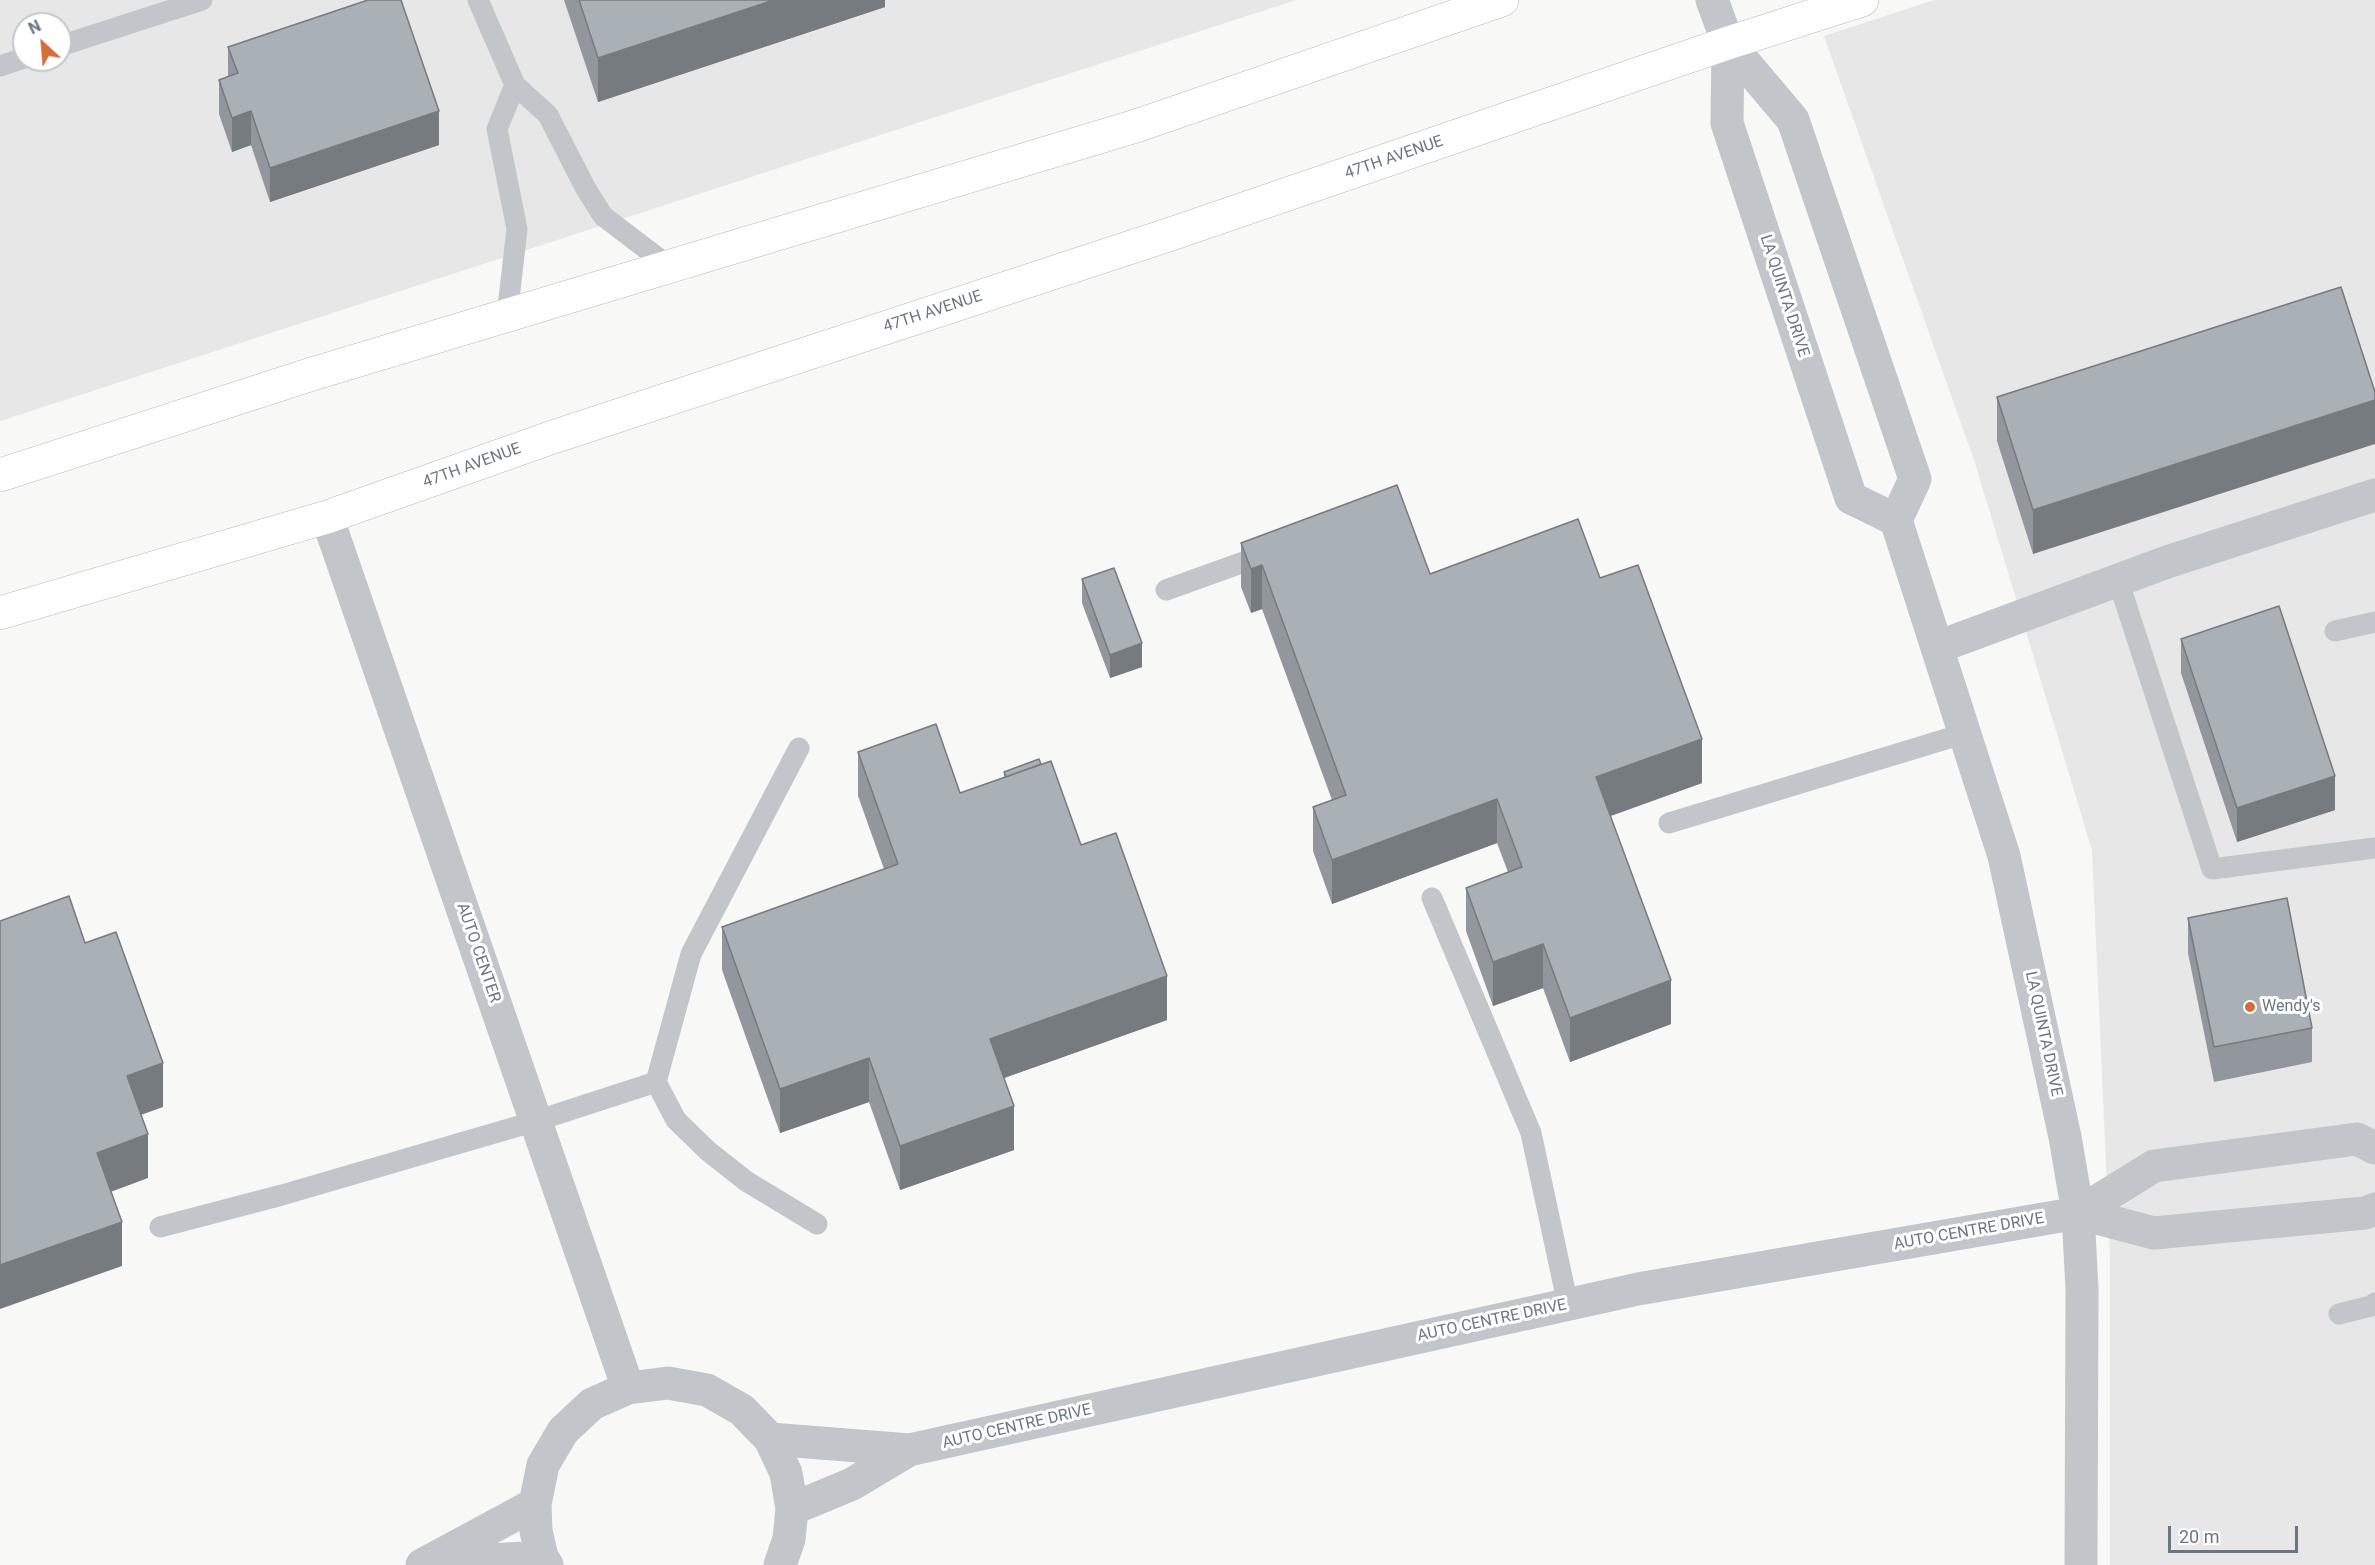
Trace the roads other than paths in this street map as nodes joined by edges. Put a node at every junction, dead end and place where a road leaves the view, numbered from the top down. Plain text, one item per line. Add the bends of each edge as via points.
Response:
1 (202, 0) edge
2 (478, 0) edge
3 (1502, 0) edge
4 (1712, 0) edge
5 (1862, 0) edge
6 (72, 42) edge
7 (1728, 42) junction
8 (515, 85) junction
9 (670, 267) junction
10 (507, 316) junction
11 (0, 475) edge
12 (2375, 495) edge
13 (327, 518) junction
14 (1896, 520) junction
15 (1289, 546) edge
16 (2118, 579) junction
17 (1166, 590) dead end
18 (0, 614) edge
19 (2375, 622) edge
20 (2336, 631) dead end
21 (1938, 647) junction
22 (1966, 733) junction
23 (799, 748) dead end
24 (1669, 823) dead end
25 (2375, 848) edge
26 (1432, 898) dead end
27 (656, 1082) junction
28 (536, 1121) junction
29 (2375, 1148) edge
30 (2375, 1209) edge
31 (2078, 1213) junction
32 (818, 1224) dead end
33 (160, 1227) dead end
34 (2375, 1303) edge
35 (1568, 1305) junction
36 (2339, 1314) dead end
37 (628, 1388) junction
38 (770, 1439) junction
39 (909, 1450) junction
40 (535, 1504) junction
41 (792, 1509) junction
42 (545, 1561) edge
43 (423, 1564) edge
44 (780, 1565) edge
45 (2081, 1565) edge

1 - 6 lane
2 - 8 lane
3 - 9 main road via 1136,126
4 - 7 street, LA QUINTA DRIVE
5 - 7 main road, 47TH AVENUE
7 - 13 main road, 47TH AVENUE via 1171,234 550,438
7 - 14 street, LA QUINTA DRIVE via 1793,120 1914,479
7 - 14 street, LA QUINTA DRIVE via 1727,123 1851,498
8 - 9 lane via 548,115 603,216
8 - 10 lane via 497,129 517,229
9 - 10 main road
10 - 11 main road
12 - 16 street
13 - 18 main road, 47TH AVENUE
13 - 28 street, AUTO CENTER
14 - 21 street, LA QUINTA DRIVE
15 - 17 lane
16 - 21 street
16 - 25 lane via 2212,868
19 - 20 lane
21 - 22 street, LA QUINTA DRIVE
22 - 24 lane
22 - 31 street, LA QUINTA DRIVE via 2004,856
23 - 27 lane via 692,954
26 - 35 lane via 1531,1133
27 - 28 lane
27 - 32 lane via 676,1120 708,1151 746,1181
28 - 33 lane
28 - 37 street, AUTO CENTER
29 - 31 street, AUTO CENTRE DRIVE via 2357,1139 2154,1166
30 - 31 street, AUTO CENTRE DRIVE via 2154,1233
31 - 35 street, AUTO CENTRE DRIVE via 1638,1289
31 - 45 street, LA QUINTA DRIVE via 2082,1289
34 - 36 lane
35 - 39 street, AUTO CENTRE DRIVE
37 - 38 street via 668,1383 707,1390 742,1410
37 - 40 street via 592,1404 562,1431 543,1465
38 - 39 street, AUTO CENTRE DRIVE
38 - 41 street via 786,1473
39 - 41 street, AUTO CENTRE DRIVE via 852,1484
40 - 42 street via 536,1531
40 - 43 street
41 - 44 street via 789,1539
42 - 43 street

